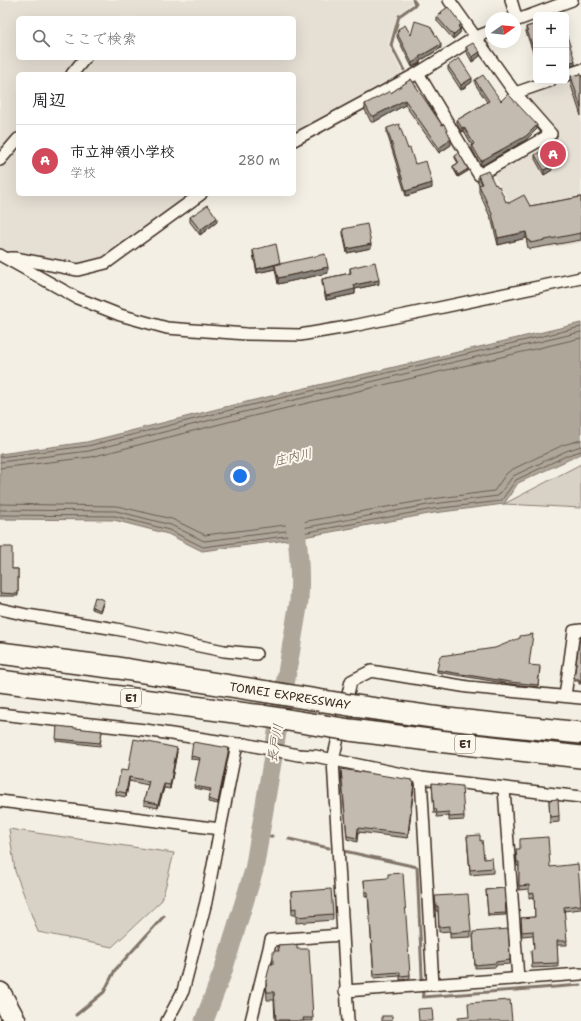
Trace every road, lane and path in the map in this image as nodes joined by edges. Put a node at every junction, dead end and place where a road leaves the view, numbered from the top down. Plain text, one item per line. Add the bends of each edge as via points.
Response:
1 (449, 0) edge
2 (511, 0) edge
3 (572, 0) edge
4 (514, 12) edge
5 (521, 18) edge
6 (485, 33) edge
7 (476, 37) junction
8 (83, 60) edge
9 (581, 70) edge
10 (74, 72) edge
11 (418, 73) junction
12 (569, 74) edge
13 (541, 84) edge
14 (515, 93) junction
15 (296, 139) edge
16 (16, 141) edge
17 (0, 160) edge
18 (198, 196) edge
19 (3, 257) edge
20 (581, 278) edge
21 (0, 609) edge
22 (581, 630) edge
23 (0, 653) edge
24 (256, 654) dead end
25 (0, 681) edge
26 (0, 694) edge
27 (565, 696) junction
28 (581, 698) edge
29 (227, 710) junction
30 (0, 714) edge
31 (581, 733) edge
32 (241, 744) junction
33 (581, 756) edge
34 (333, 760) junction
35 (421, 778) junction
36 (504, 789) junction
37 (581, 797) edge
38 (0, 801) edge
39 (220, 829) junction
40 (342, 935) junction
41 (581, 974) edge
42 (518, 979) junction
43 (432, 985) junction
44 (346, 991) junction
45 (0, 992) edge
46 (15, 1021) edge
47 (167, 1021) edge
48 (251, 1021) edge
49 (348, 1021) edge

1 - 7 street
2 - 4 street
3 - 5 street
6 - 7 street
7 - 11 street
7 - 14 street
8 - 10 street
9 - 12 street
11 - 14 street via 479,175 551,134
11 - 15 street
13 - 14 street
16 - 17 street
18 - 19 street via 106,263 78,270
19 - 20 street via 77,298 120,315 167,328 246,334 300,335
21 - 24 street via 224,651
22 - 27 street via 574,631
23 - 31 highway, TOMEI EXPRESSWAY / E1, bridge via 118,668 447,719
25 - 29 highway, TOMEI EXPRESSWAY / E1
26 - 29 highway
27 - 28 street
27 - 34 street via 468,687 371,672 351,681
29 - 33 highway, TOMEI EXPRESSWAY / E1, bridge via 350,730
30 - 32 street via 145,730
32 - 34 street via 298,756
32 - 39 street
34 - 35 street
34 - 40 street
35 - 36 street
35 - 43 street
36 - 37 street
36 - 42 street
38 - 39 street
39 - 47 street via 206,902 183,991
40 - 44 street
40 - 48 street via 271,940
41 - 42 street
42 - 43 street
43 - 44 street
44 - 49 street
45 - 46 highway

